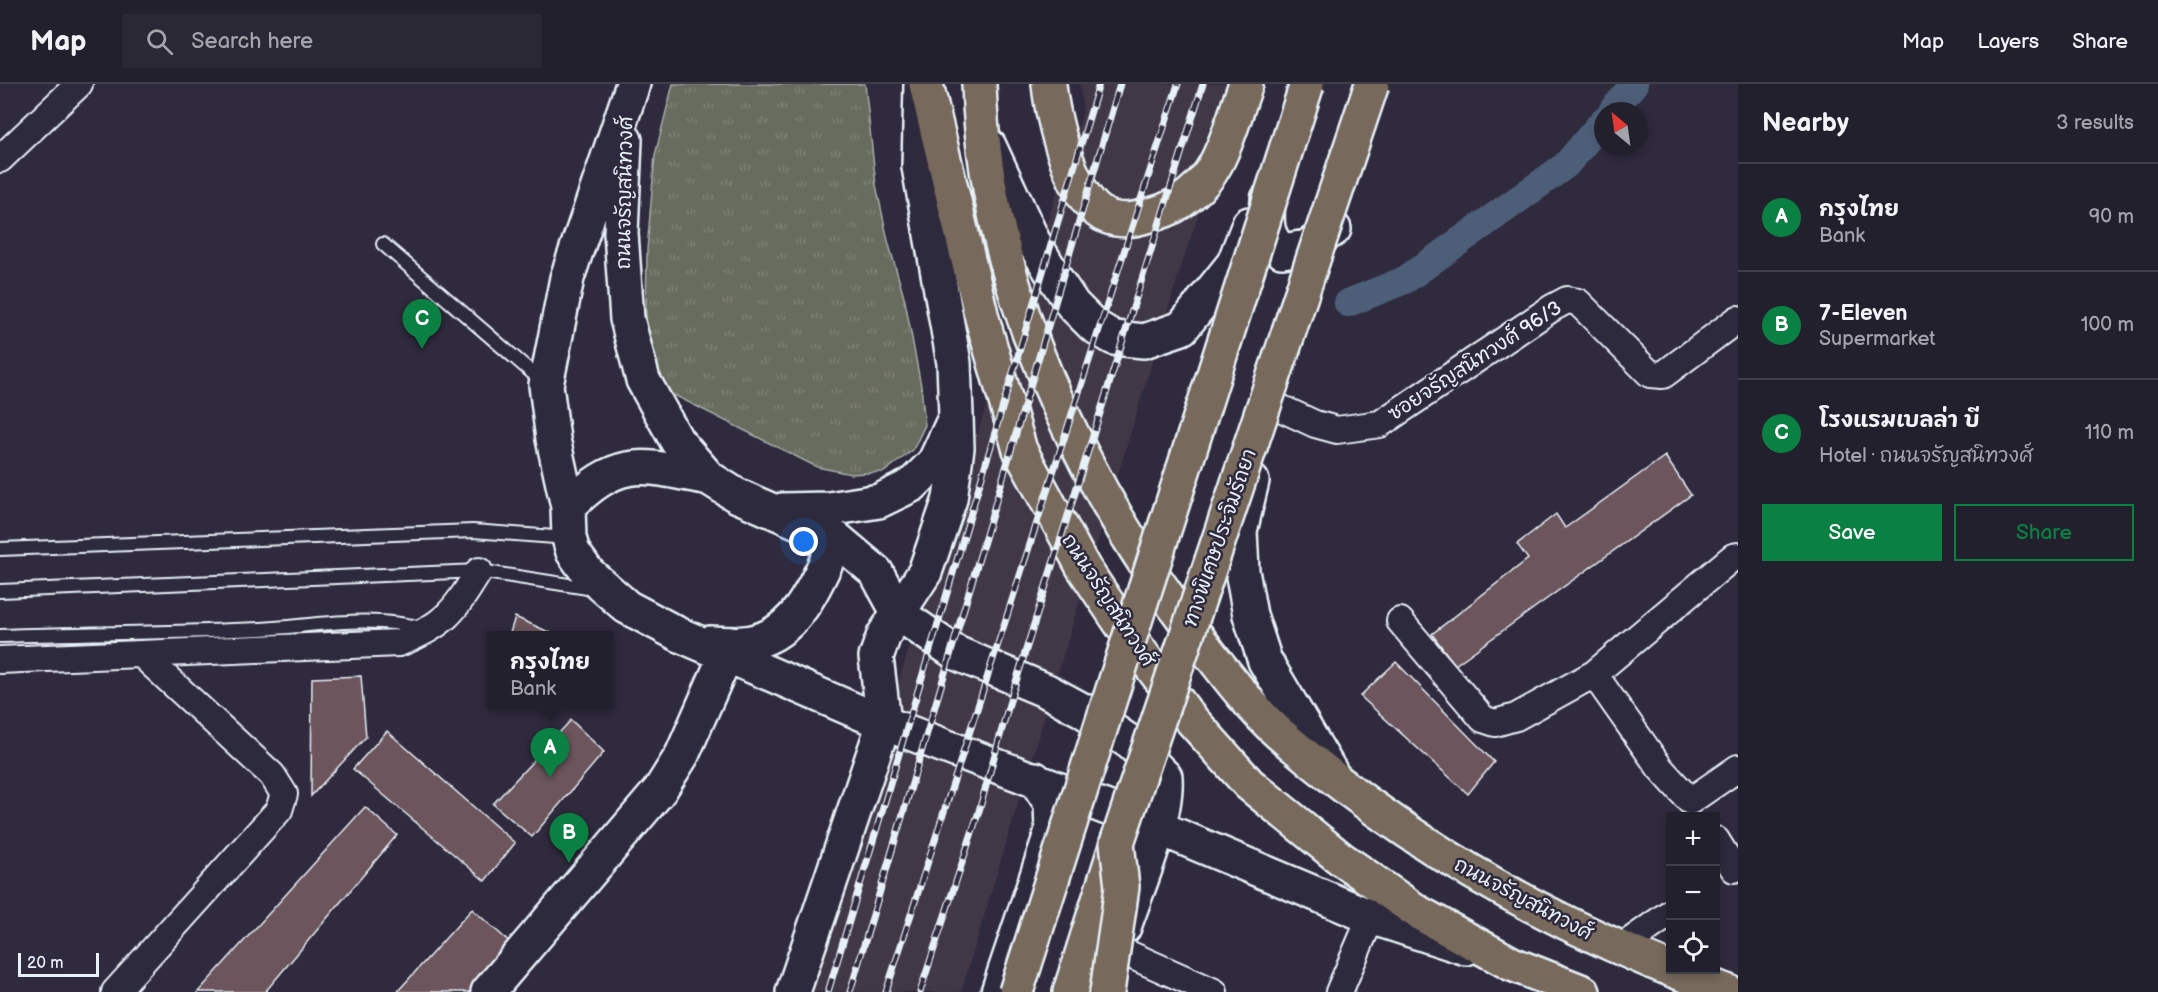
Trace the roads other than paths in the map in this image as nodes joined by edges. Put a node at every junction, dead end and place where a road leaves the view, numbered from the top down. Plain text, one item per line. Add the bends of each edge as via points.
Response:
1 (79, 84) edge
2 (921, 84) edge
3 (926, 84) edge
4 (979, 84) edge
5 (1049, 84) edge
6 (1246, 84) edge
7 (1297, 84) edge
8 (1307, 84) edge
9 (1372, 84) edge
10 (1383, 84) edge
11 (630, 95) edge
12 (980, 125) junction
13 (0, 159) edge
14 (1271, 168) junction
15 (1334, 229) junction
16 (383, 244) dead end
17 (1738, 319) edge
18 (546, 385) junction
19 (1276, 406) junction
20 (956, 416) junction
21 (709, 478) junction
22 (768, 510) junction
23 (568, 523) junction
24 (837, 539) junction
25 (0, 549) edge
26 (1738, 555) edge
27 (480, 572) junction
28 (606, 590) junction
29 (0, 591) edge
30 (899, 614) junction
31 (1400, 621) dead end
32 (428, 630) junction
33 (0, 636) edge
34 (714, 649) junction
35 (141, 654) junction
36 (0, 660) edge
37 (1594, 674) junction
38 (884, 723) junction
39 (1738, 768) edge
40 (1334, 777) junction
41 (1035, 779) junction
42 (1695, 809) edge
43 (1157, 826) junction
44 (1117, 843) junction
45 (1209, 847) junction
46 (1720, 850) edge
47 (1729, 872) edge
48 (1141, 879) junction
49 (1666, 916) edge
50 (1371, 917) junction
51 (1117, 949) junction
52 (1619, 949) junction
53 (1512, 963) junction
54 (116, 992) edge
55 (488, 992) edge
56 (793, 992) edge
57 (998, 992) edge
58 (1016, 992) edge
59 (1070, 992) edge
60 (1105, 992) edge
61 (1214, 992) edge
62 (1339, 992) edge
63 (1583, 992) edge
64 (1729, 992) edge

1 - 13 street
2 - 20 main road via 919,167 954,363
3 - 53 main road, ถนนจรัญสนิทวงศ์ via 982,318 1017,440 1083,567 1189,717 1249,784 1340,858 1419,913
4 - 12 main road, ถนนจรัญสนิทวงศ์
5 - 6 main road via 1066,160 1079,193 1106,217 1132,221 1171,209 1215,166
7 - 14 main road, ถนนจรัญสนิทวงศ์
8 - 58 main road, bridge
9 - 44 main road, ทางพิเศษประจิมรัถยา, bridge
10 - 15 main road, ถนนจรัญสนิทวงศ์
11 - 18 main road, ถนนจรัญสนิทวงศ์ via 567,278
11 - 21 main road, ถนนจรัญสนิทวงศ์ via 621,202 621,262 627,319 633,348 656,408 677,441
12 - 14 main road, ถนนจรัญสนิทวงศ์ via 1024,223 1055,278 1073,305 1094,326 1114,338 1144,340 1182,328 1234,263
12 - 40 main road, ถนนจรัญสนิทวงศ์ via 998,228 1015,291 1059,411 1124,528 1175,608 1276,731
14 - 15 main road via 1266,224 1271,241 1282,250 1307,247
15 - 19 main road, ถนนจรัญสนิทวงศ์
16 - 18 lane
17 - 19 street, ซอยจรัญสนิทวงศ์ 96/3 via 1664,375 1650,374 1578,302 1567,300 1380,424 1337,430
18 - 23 main road, ถนนจรัญสนิทวงศ์
19 - 40 main road, ถนนจรัญสนิทวงศ์ via 1240,531 1242,571 1250,615 1265,661
20 - 22 main road via 934,464 912,485 879,501 829,509
20 - 30 main road via 957,448 950,499 925,572
21 - 22 main road, ถนนจรัญสนิทวงศ์
21 - 23 main road via 647,466 628,467 590,486
22 - 24 main road, ถนนจรัญสนิทวงศ์
23 - 25 lane via 473,531
23 - 28 main road, ถนนจรัญสนิทวงศ์ via 573,552
24 - 30 main road, ถนนจรัญสนิทวงศ์ via 876,572
24 - 34 main road via 810,594 788,623 757,641
26 - 37 street
27 - 28 lane, ถนนจรัญสนิทวงศ์
27 - 29 lane, ถนนจรัญสนิทวงศ์
27 - 32 street via 459,604 441,624
28 - 34 main road, ถนนจรัญสนิทวงศ์ via 642,615
30 - 38 main road via 884,635 876,657
30 - 43 main road, ถนนจรัญสนิทวงศ์ via 956,653 1047,691 1131,743 1165,777 1166,792
31 - 37 street via 1483,719 1496,723 1516,717
32 - 33 lane via 375,622
32 - 35 street via 399,643
34 - 38 main road, ถนนจรัญสนิทวงศ์
34 - 55 main road via 682,755 660,790
35 - 36 street
35 - 54 street via 272,774 284,794 279,810
37 - 42 street via 1660,768
38 - 41 main road, ถนนจรัญสนิทวงศ์
38 - 56 main road
39 - 42 street
40 - 52 main road, ถนนจรัญสนิทวงศ์ via 1410,834 1478,877
41 - 43 main road, ถนนจรัญสนิทวงศ์
41 - 57 main road via 1051,802 1052,831
43 - 45 main road, ถนนจรัญสนิทวงศ์
43 - 48 main road
44 - 59 main road, ทางพิเศษประจิมรัถยา
44 - 60 main road, bridge via 1122,887
45 - 48 main road via 1171,855
45 - 50 main road, ถนนจรัญสนิทวงศ์
46 - 47 street
48 - 51 main road
49 - 52 street
50 - 53 main road, ถนนจรัญสนิทวงศ์
50 - 62 street
51 - 60 main road
51 - 61 street
52 - 64 main road, ถนนจรัญสนิทวงศ์
53 - 63 main road, ถนนจรัญสนิทวงศ์

